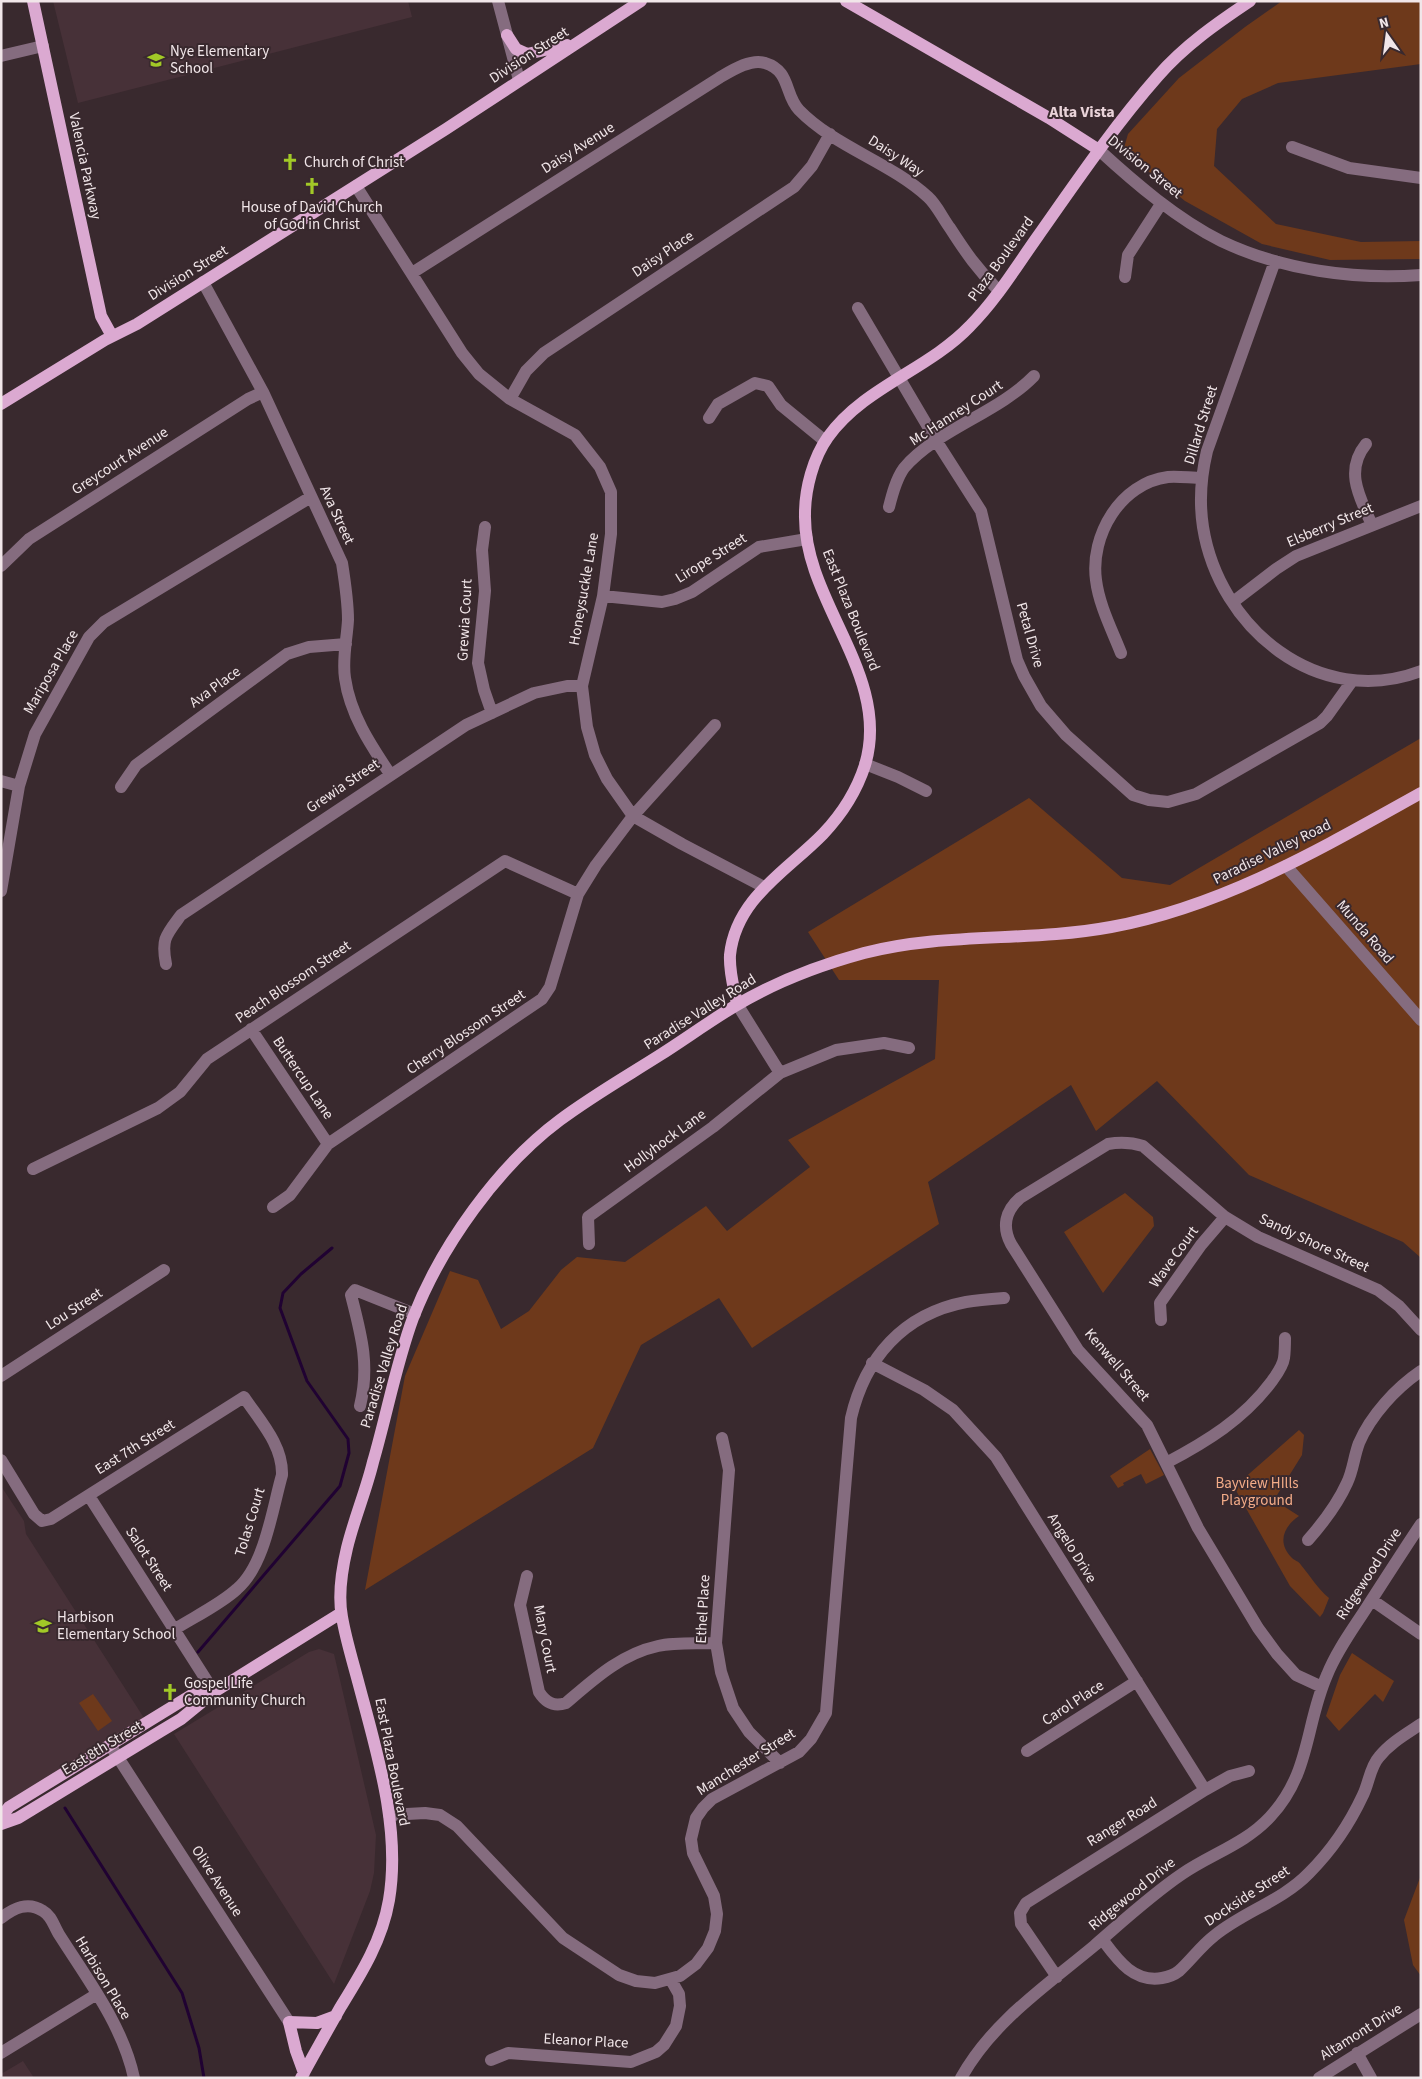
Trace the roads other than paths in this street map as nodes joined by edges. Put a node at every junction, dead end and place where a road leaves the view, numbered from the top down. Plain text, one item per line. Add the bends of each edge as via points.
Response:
1 (33, 1) edge
2 (498, 1) edge
3 (641, 1) edge
4 (846, 1) edge
5 (1250, 1) edge
6 (507, 35) junction
7 (579, 42) junction
8 (43, 46) junction
9 (1, 56) edge
10 (765, 63) joint
11 (519, 80) junction
12 (830, 134) junction
13 (1292, 148) dead end
14 (1099, 150) junction
15 (1421, 178) edge
16 (356, 186) junction
17 (1162, 204) junction
18 (1275, 261) junction
19 (412, 272) junction
20 (1421, 274) edge
21 (1125, 277) dead end
22 (204, 282) junction
23 (999, 291) junction
24 (858, 308) dead end
25 (112, 336) junction
26 (1034, 376) dead end
27 (899, 378) junction
28 (262, 392) junction
29 (510, 399) junction
30 (1, 404) edge
31 (709, 418) dead end
32 (826, 441) junction
33 (937, 442) junction
34 (1366, 444) dead end
35 (1202, 478) junction
36 (311, 497) junction
37 (1421, 506) edge
38 (889, 507) dead end
39 (1372, 525) junction
40 (485, 527) dead end
41 (807, 539) junction
42 (1, 566) edge
43 (603, 596) junction
44 (1233, 602) junction
45 (346, 644) junction
46 (1121, 653) dead end
47 (1421, 671) edge
48 (1352, 681) junction
49 (582, 686) junction
50 (492, 713) junction
51 (715, 725) dead end
52 (865, 764) junction
53 (390, 774) junction
54 (1, 781) edge
55 (19, 786) junction
56 (121, 787) dead end
57 (926, 791) dead end
58 (1421, 793) edge
59 (634, 816) junction
60 (1286, 866) junction
61 (764, 887) junction
62 (1, 891) edge
63 (578, 894) junction
64 (166, 964) dead end
65 (738, 1004) junction
66 (1421, 1020) edge
67 (251, 1029) junction
68 (908, 1048) dead end
69 (780, 1073) junction
70 (328, 1144) junction
71 (33, 1168) dead end
72 (1190, 1188) joint
73 (273, 1207) dead end
74 (1226, 1217) junction
75 (589, 1244) dead end
76 (164, 1270) dead end
77 (1004, 1298) dead end
78 (415, 1314) junction
79 (1161, 1320) dead end
80 (1421, 1330) edge
81 (1285, 1338) dead end
82 (872, 1363) junction
83 (1421, 1371) edge
84 (1, 1376) edge
85 (244, 1397) joint
86 (360, 1406) dead end
87 (722, 1438) dead end
88 (1, 1460) edge
89 (1166, 1463) junction
90 (89, 1496) junction
91 (1421, 1524) edge
92 (1308, 1540) dead end
93 (527, 1576) dead end
94 (1372, 1600) junction
95 (341, 1613) junction
96 (175, 1629) junction
97 (1421, 1634) edge
98 (716, 1643) junction
99 (1136, 1681) junction
100 (1322, 1687) junction
101 (214, 1692) junction
102 (1421, 1724) edge
103 (110, 1745) junction
104 (1027, 1752) dead end
105 (118, 1758) junction
106 (780, 1763) junction
107 (1249, 1771) dead end
108 (1205, 1790) junction
109 (389, 1816) junction
110 (1, 1817) edge
111 (1, 1824) edge
112 (1, 1918) edge
113 (1102, 1939) junction
114 (1057, 1977) junction
115 (671, 1980) junction
116 (97, 1994) junction
117 (1421, 2014) edge
118 (336, 2016) junction
119 (289, 2022) junction
120 (1, 2053) edge
121 (1357, 2054) junction
122 (491, 2060) dead end
123 (304, 2076) edge
124 (134, 2078) edge
125 (961, 2078) edge
126 (1320, 2078) edge
127 (1371, 2078) edge

1 - 8 main road, Valencia Parkway
2 - 6 street
3 - 7 main road, Division Street
4 - 14 main road, Division Street
5 - 14 main road, Plaza Boulevard via 1216,23 1159,74
6 - 7 main road via 516,49 527,54
6 - 11 street
7 - 11 main road, Division Street
8 - 9 street
8 - 25 main road, Valencia Parkway via 101,316
10 - 12 street, Daisy Way via 782,73 797,108
10 - 19 street, Daisy Avenue via 759,61 743,66 719,78
11 - 16 main road, Division Street
12 - 23 street, Daisy Way via 929,198 976,268
12 - 29 street, Daisy Place via 812,166 794,187 544,353 526,372
13 - 15 street via 1349,168
14 - 17 street, Division Street
14 - 23 main road, Plaza Boulevard
16 - 19 street, Honeysuckle Lane
16 - 22 main road, Division Street
17 - 18 street, Division Street via 1220,240
17 - 21 street via 1128,255
18 - 20 street, Division Street via 1348,275
18 - 35 street, Dillard Street via 1207,451
19 - 29 street, Honeysuckle Lane via 462,353 479,374
22 - 25 main road, Division Street via 133,327
22 - 28 street, Ava Street
23 - 27 main road, Plaza Boulevard via 971,325 943,351
24 - 27 street, Petal Drive
25 - 30 main road, Division Street
26 - 33 street, Mc Hanney Court via 1020,391
27 - 32 main road, Plaza Boulevard via 857,406
27 - 33 street, Petal Drive
28 - 36 street, Ava Street
28 - 42 street, Greycourt Avenue via 29,539
29 - 43 street, Honeysuckle Lane via 576,434 600,467 611,492 611,534
31 - 32 street via 718,404 754,383 768,386 781,405
32 - 41 main road, Plaza Boulevard via 807,491
33 - 38 street, Mc Hanney Court via 904,469
33 - 48 street, Petal Drive via 981,511 1017,660 1032,691 1066,735 1133,795 1168,802 1196,794 1320,723
34 - 39 street via 1356,464 1354,479
35 - 44 street, Dillard Street via 1201,511 1206,543 1217,574
35 - 46 street via 1168,477 1146,484 1122,502 1105,525 1095,560 1096,583
36 - 45 street, Ava Street via 342,563 347,592
36 - 55 street, Mariposa Place via 104,622 89,637 35,734
37 - 39 street, Elsberry Street
39 - 44 street, Elsberry Street via 1296,556
40 - 50 street, Grewia Court via 482,550 485,591 478,663
41 - 43 street, Lirope Street via 758,547 692,592 675,599 662,602
41 - 52 main road, East Plaza Boulevard via 810,560 863,685 869,712
43 - 49 street, Honeysuckle Lane
44 - 48 street, Dillard Street via 1250,626 1282,654 1322,674
45 - 53 street, Ava Street via 344,676 351,707
45 - 56 street, Ava Place via 309,647 287,654 136,765
47 - 48 street, Dillard Street via 1375,682
49 - 50 street, Grewia Street via 534,692
49 - 59 street, Honeysuckle Lane via 587,727 595,755 607,779
50 - 53 street, Grewia Street via 466,725
51 - 59 street, Cherry Blossom Street
52 - 57 street
52 - 61 main road, East Plaza Boulevard via 853,793 837,818
53 - 64 street, Grewia Street via 181,915 162,946
54 - 55 street
55 - 62 street, Mariposa Place
58 - 60 main road, Paradise Valley Road
59 - 61 street, Honeysuckle Lane
59 - 63 street, Cherry Blossom Street
60 - 65 main road, Paradise Valley Road via 1230,893 1160,916 1109,927 1038,936 962,938 867,952 822,966
60 - 66 street, Munda Road
61 - 65 main road, East Plaza Boulevard via 742,917 730,953
63 - 67 street, Peach Blossom Street via 505,861
63 - 70 street, Cherry Blossom Street via 550,987 542,999
65 - 69 street
65 - 78 main road, Paradise Valley Road via 558,1121 517,1158 479,1201 453,1239
67 - 70 street, Buttercup Lane
67 - 71 street, Peach Blossom Street via 206,1059 180,1092 158,1108
68 - 69 street, Hollyhock Lane via 884,1043 836,1050
69 - 75 street, Hollyhock Lane via 713,1127 588,1217
70 - 73 street, Cherry Blossom Street via 290,1195
72 - 74 street, Sandy Shore Street
72 - 89 street, Kenwell Street via 1143,1146 1121,1142 1108,1144 1020,1198 1010,1208 1006,1222 1006,1234 1011,1244 1078,1350 1147,1425
74 - 79 street, Wave Court via 1201,1245 1160,1304
74 - 80 street, Sandy Shore Street via 1258,1237 1378,1290 1399,1306
76 - 84 street, Lou Street
77 - 82 street, Manchester Street via 966,1302 928,1315 896,1336
78 - 86 street via 355,1290 352,1292 366,1372
78 - 95 main road, Paradise Valley Road via 347,1547
81 - 89 street via 1284,1359 1279,1371 1254,1403 1234,1422
82 - 99 street, Angelo Drive via 924,1390 953,1410 996,1457
82 - 106 street, Manchester Street via 856,1396 851,1418 826,1713 799,1752
83 - 92 street via 1378,1412 1359,1443 1347,1483
85 - 90 street, East 7th Street
85 - 96 street, Tolas Court via 279,1450 282,1463 282,1475 261,1549 252,1572 237,1589
87 - 98 street, Ethel Place via 728,1470
88 - 90 street, East 7th Street via 34,1514 42,1521
89 - 100 street, Kenwell Street via 1207,1543 1258,1628 1296,1675
90 - 96 street, Salot Street
91 - 94 street, Ridgewood Drive
93 - 98 street, Mary Court via 520,1605 539,1692 550,1704 566,1703 603,1671 638,1652 659,1646
94 - 97 street
94 - 100 street, Ridgewood Drive via 1340,1649
95 - 101 main road, East 8th Street
95 - 109 main road, East Plaza Boulevard
96 - 101 street, Salot Street
98 - 106 street, Ethel Place via 721,1672 733,1708 749,1732
99 - 104 street, Carol Place
99 - 108 street, Angelo Drive
100 - 113 street, Ridgewood Drive via 1299,1773 1287,1796 1270,1817 1237,1844 1172,1880
101 - 103 main road, East 8th Street via 198,1691
101 - 105 main road, East 8th Street via 181,1718
102 - 113 street, Dockside Street via 1393,1742 1377,1758 1352,1816 1308,1874 1269,1903 1215,1935 1178,1972 1156,1979 1139,1976 1121,1964
103 - 105 street, Olive Avenue
103 - 110 main road, East 8th Street via 9,1806
105 - 111 main road, East 8th Street via 18,1818
105 - 119 street, Olive Avenue
106 - 115 street, Manchester Street via 712,1799 696,1818 691,1846 714,1896 716,1923 712,1940 703,1956
107 - 108 street, Ranger Road via 1230,1776
108 - 114 street, Ranger Road via 1026,1903 1020,1912 1021,1924
109 - 115 street, Manchester Street via 440,1815 462,1830 563,1938 620,1975 655,1983
109 - 118 main road, East Plaza Boulevard via 393,1873 384,1921 372,1955
112 - 116 street, Harbison Place via 16,1908 30,1906 48,1914
113 - 114 street, Ridgewood Drive
114 - 125 street, Ridgewood Drive via 994,2030
115 - 122 street, Eleanor Place via 679,1994 676,2026 656,2052 632,2062 508,2053
116 - 120 street
116 - 124 street, Harbison Place via 129,2056
117 - 121 street, Altamont Drive
118 - 119 main road via 318,2023
118 - 123 main road, East Plaza Boulevard
119 - 123 main road
121 - 126 street, Altamont Drive
121 - 127 street

